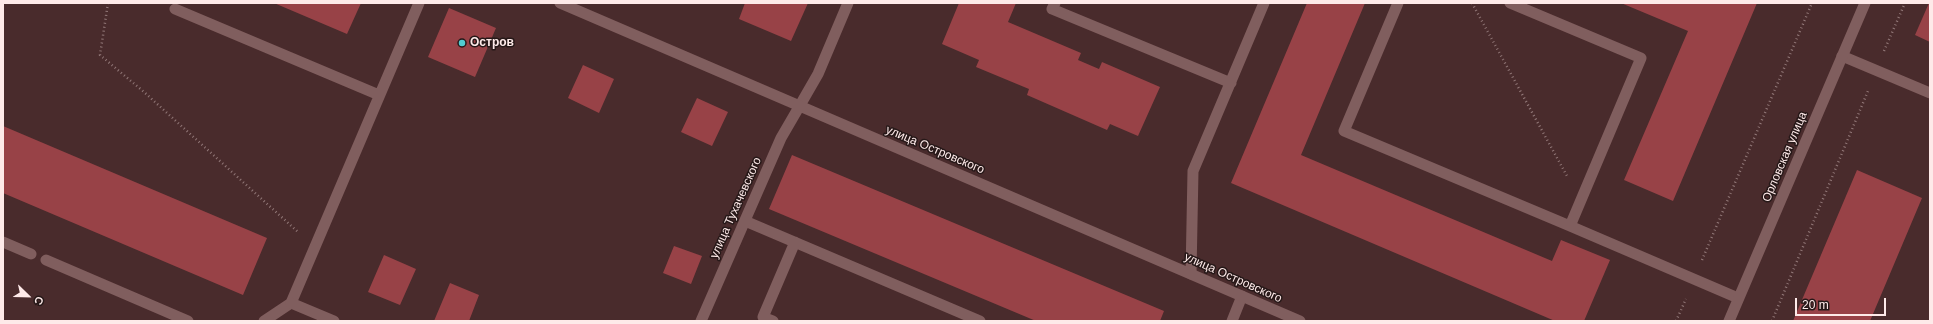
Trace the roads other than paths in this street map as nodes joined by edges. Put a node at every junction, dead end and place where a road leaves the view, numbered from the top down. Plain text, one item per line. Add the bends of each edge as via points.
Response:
1 (419, 3) edge
2 (560, 3) edge
3 (848, 3) edge
4 (1055, 3) edge
5 (1264, 3) edge
6 (1398, 3) edge
7 (1510, 3) edge
8 (1865, 3) edge
9 (175, 9) dead end
10 (1842, 56) junction
11 (1230, 83) junction
12 (1930, 93) edge
13 (380, 95) junction
14 (799, 107) junction
15 (745, 221) junction
16 (1570, 226) junction
17 (3, 242) edge
18 (795, 242) junction
19 (31, 254) dead end
20 (46, 260) dead end
21 (1191, 274) junction
22 (1242, 296) junction
23 (1738, 298) junction
24 (291, 303) junction
25 (188, 321) edge
26 (264, 321) edge
27 (334, 321) edge
28 (701, 321) edge
29 (773, 321) edge
30 (980, 321) edge
31 (1232, 321) edge
32 (1300, 321) edge
33 (1729, 321) edge

1 - 13 street
2 - 14 street, улица Островского
3 - 14 street, улица Тухачевского via 818,74
4 - 11 street via 1052,9
5 - 11 street
6 - 16 street via 1344,131
7 - 16 street via 1641,58
8 - 10 street, Орловская улица
9 - 13 street
10 - 12 street
10 - 23 street, Орловская улица
11 - 21 street via 1194,171
13 - 24 street
14 - 15 street, улица Тухачевского via 781,138
14 - 21 street, улица Островского
15 - 18 street
15 - 28 street, улица Тухачевского
16 - 23 street
17 - 19 street
18 - 29 street via 763,316
18 - 30 street
20 - 25 street
21 - 22 street, улица Островского
22 - 31 street
22 - 32 street, улица Островского
23 - 33 street, Орловская улица
24 - 26 street
24 - 27 street

